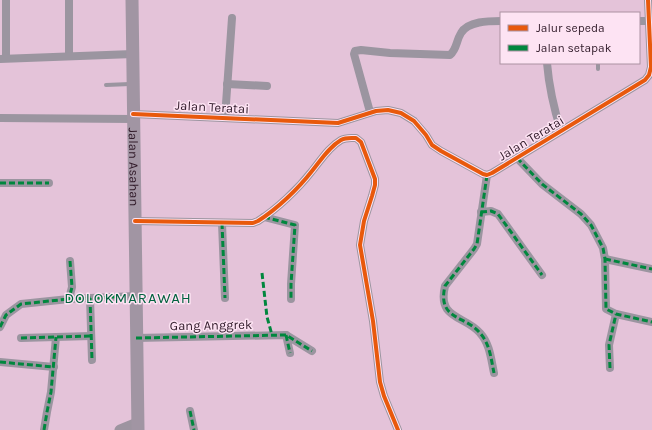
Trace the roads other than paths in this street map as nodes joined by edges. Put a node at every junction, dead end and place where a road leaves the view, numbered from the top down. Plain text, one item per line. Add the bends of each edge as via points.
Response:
1 (6, 0) edge
2 (69, 0) edge
3 (132, 0) edge
4 (648, 0) edge
5 (232, 18) dead end
6 (500, 21) edge
7 (640, 21) edge
8 (651, 21) edge
9 (132, 54) junction
10 (69, 56) junction
11 (3, 59) edge
12 (547, 64) edge
13 (598, 64) edge
14 (598, 69) dead end
15 (648, 80) edge
16 (133, 84) junction
17 (227, 84) junction
18 (106, 85) dead end
19 (267, 86) dead end
20 (370, 112) junction
21 (133, 117) junction
22 (0, 118) edge
23 (225, 118) junction
24 (561, 131) junction
25 (518, 158) junction
26 (487, 175) junction
27 (0, 183) edge
28 (49, 183) dead end
29 (481, 212) junction
30 (264, 217) junction
31 (135, 221) junction
32 (222, 223) junction
33 (605, 259) junction
34 (70, 261) dead end
35 (652, 269) edge
36 (542, 275) dead end
37 (136, 296) junction
38 (90, 298) junction
39 (224, 298) dead end
40 (291, 299) dead end
41 (69, 300) junction
42 (616, 314) junction
43 (652, 322) edge
44 (0, 327) edge
45 (286, 335) junction
46 (91, 336) junction
47 (56, 337) junction
48 (21, 338) dead end
49 (136, 338) junction
50 (312, 351) dead end
51 (290, 353) dead end
52 (92, 360) dead end
53 (0, 362) edge
54 (54, 367) junction
55 (610, 368) dead end
56 (494, 373) dead end
57 (190, 411) dead end
58 (138, 427) edge
59 (44, 430) edge
60 (120, 430) edge
61 (194, 430) edge
62 (398, 430) edge

1 - 11 street
2 - 10 street
3 - 9 main road, Jalan Asahan
4 - 8 street, Jalan Teratai
5 - 17 street
6 - 20 street via 477,23 467,27 461,33 455,51 450,55 355,51
7 - 8 street
8 - 15 street, Jalan Teratai via 651,67
9 - 10 street
9 - 16 main road, Jalan Asahan
10 - 11 street
12 - 24 street via 548,83
13 - 14 lane
15 - 24 street, Jalan Teratai
16 - 18 lane
16 - 21 main road, Jalan Asahan
17 - 19 street
17 - 23 street
20 - 23 street, Jalan Teratai via 338,123
20 - 26 street via 388,110 401,113 414,120 432,145
21 - 22 street, Jalan Teratai
21 - 23 street, Jalan Teratai
21 - 31 main road, Jalan Asahan
24 - 25 street, Jalan Teratai
25 - 26 street, Jalan Teratai
25 - 33 street via 542,184 591,224 603,248
26 - 29 street
27 - 28 street
29 - 36 street via 491,211 498,214
29 - 56 street via 477,244 445,286 443,293 450,314 473,327 484,339
30 - 32 street via 253,223
30 - 40 street via 295,225
30 - 62 street via 294,190 327,152 342,139 356,138 361,142 375,185 360,245 374,321 380,382
31 - 32 street
31 - 37 main road, Jalan Asahan
32 - 39 street
33 - 35 street
33 - 42 street via 605,307
34 - 41 street via 72,287
37 - 38 street
37 - 49 main road, Jalan Asahan
38 - 41 street
38 - 46 street
41 - 44 street via 22,304 6,315
42 - 43 street
42 - 55 street via 609,345
45 - 49 street, Gang Anggrek
45 - 50 street
45 - 51 street
46 - 47 street
46 - 52 street
47 - 48 street
47 - 54 street
49 - 58 main road, Jalan Asahan
53 - 54 street
54 - 59 street
57 - 61 street
58 - 60 street

